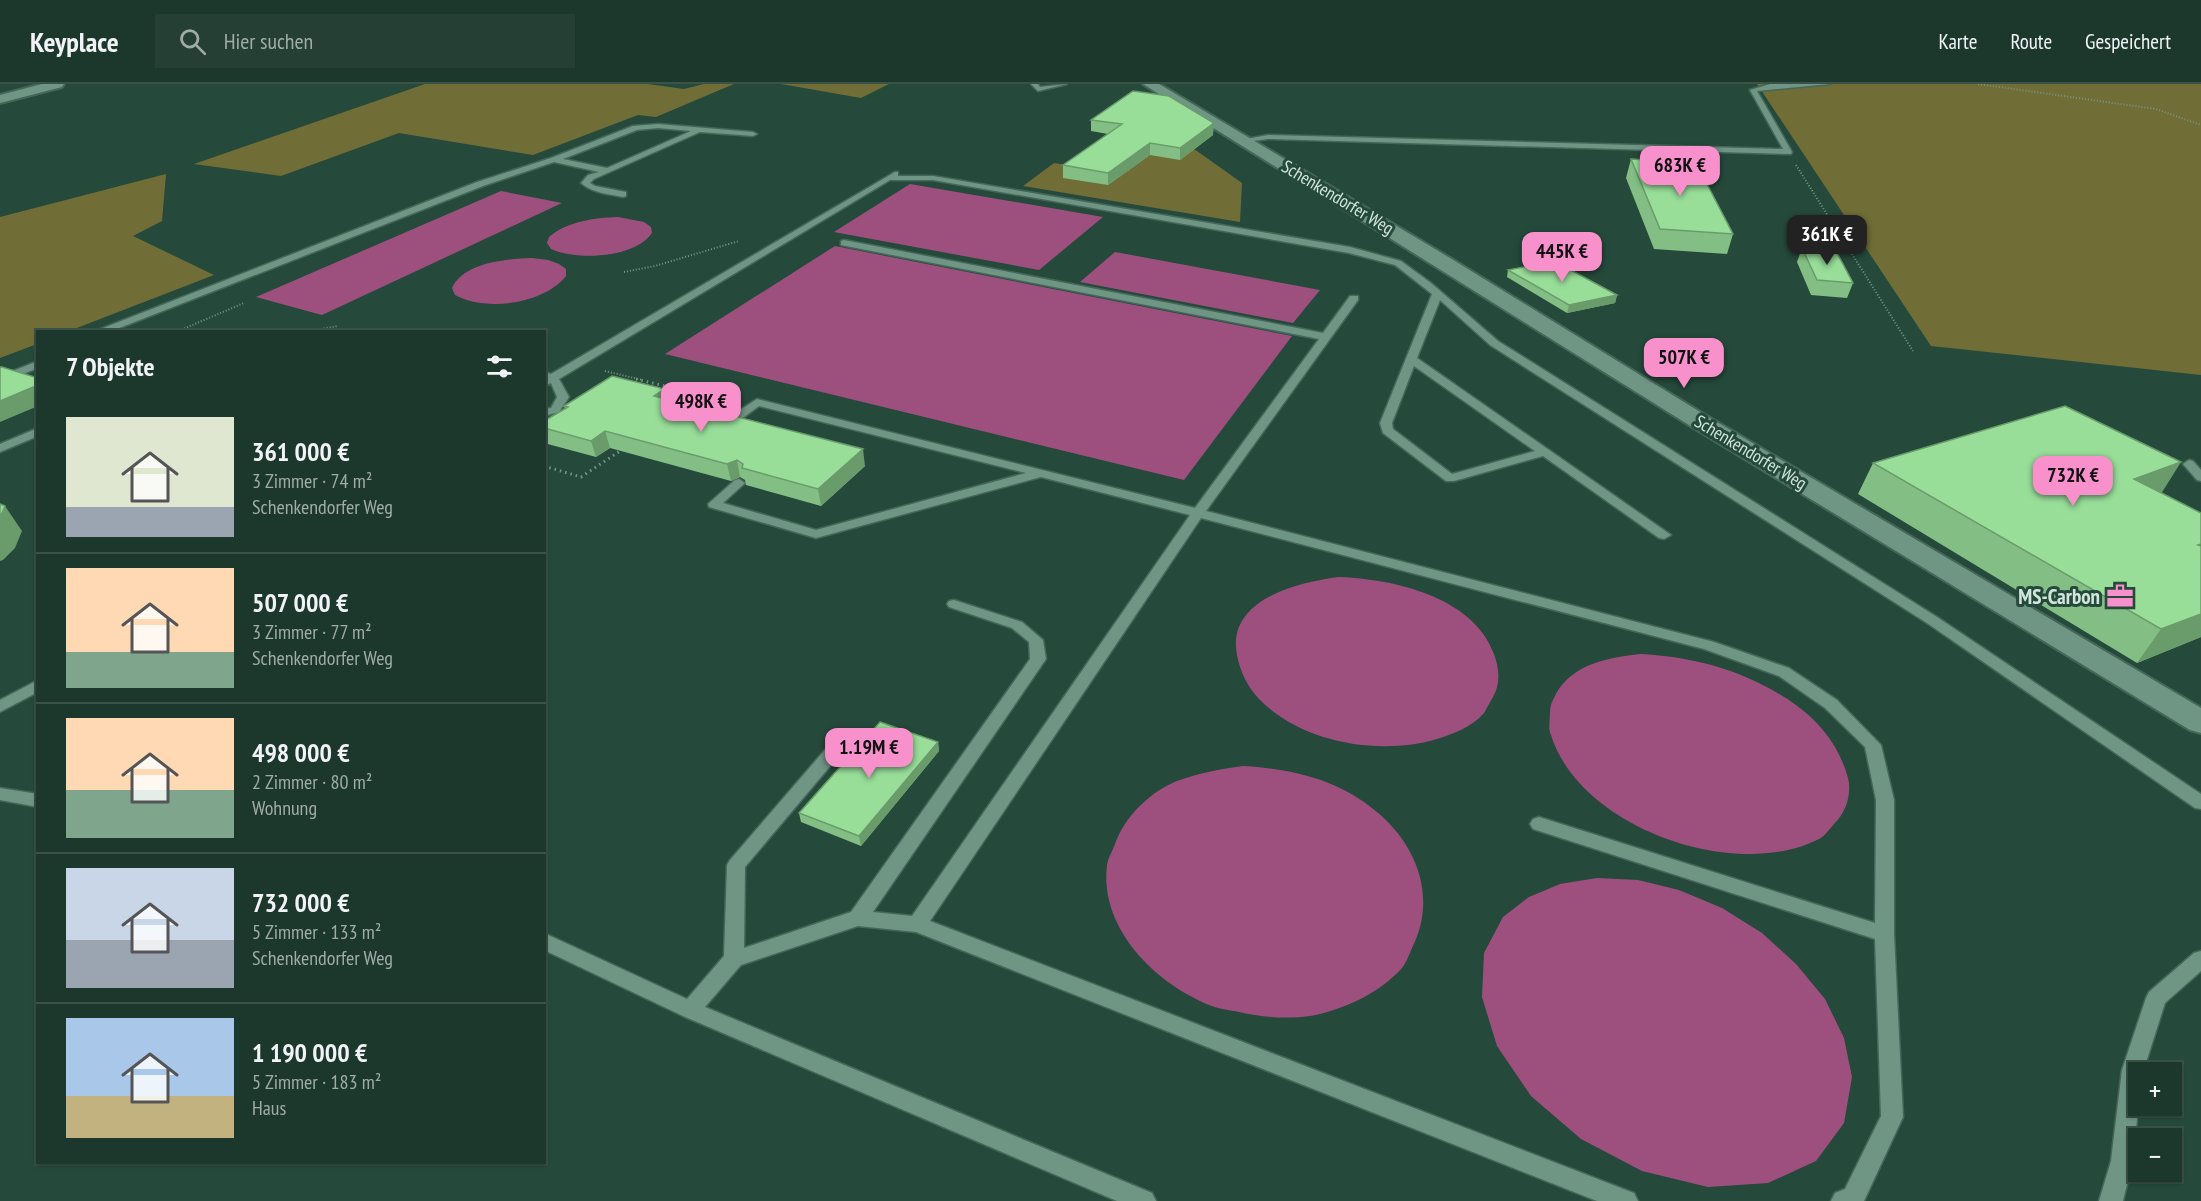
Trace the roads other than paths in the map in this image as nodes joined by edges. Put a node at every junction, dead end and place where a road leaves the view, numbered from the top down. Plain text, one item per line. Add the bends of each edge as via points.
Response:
1 (57, 84) edge
2 (1034, 84) edge
3 (1064, 84) edge
4 (1150, 84) edge
5 (1827, 84) edge
6 (0, 99) edge
7 (697, 131) junction
8 (753, 134) dead end
9 (1245, 140) junction
10 (554, 160) junction
11 (905, 168) dead end
12 (608, 171) junction
13 (888, 178) junction
14 (623, 194) dead end
15 (844, 243) dead end
16 (1437, 294) junction
17 (1354, 298) dead end
18 (103, 330) edge
19 (1325, 337) junction
20 (1411, 359) junction
21 (36, 365) edge
22 (547, 378) edge
23 (0, 380) edge
24 (546, 412) edge
25 (721, 429) edge
26 (36, 432) edge
27 (0, 448) edge
28 (1545, 452) junction
29 (2201, 465) edge
30 (1040, 473) junction
31 (2201, 477) edge
32 (739, 483) dead end
33 (1198, 513) junction
34 (1664, 535) dead end
35 (954, 604) dead end
36 (36, 686) edge
37 (0, 707) edge
38 (2201, 722) edge
39 (842, 741) dead end
40 (0, 794) edge
41 (36, 801) edge
42 (2201, 803) edge
43 (1539, 824) dead end
44 (858, 918) junction
45 (917, 924) junction
46 (1884, 934) junction
47 (546, 942) edge
48 (734, 959) junction
49 (2201, 959) edge
50 (690, 1010) junction
51 (1144, 1201) edge
52 (1626, 1201) edge
53 (1843, 1201) edge
54 (2111, 1201) edge

1 - 6 street
2 - 3 lane via 1038,89
4 - 9 street, Schenkendorfer Weg
5 - 9 lane via 1753,90 1788,152 1268,136
7 - 8 lane
7 - 10 lane via 658,126 636,128
7 - 12 lane
9 - 38 street, Schenkendorfer Weg via 1707,426
10 - 12 lane
10 - 18 lane via 480,184
11 - 13 lane
12 - 14 lane via 585,183
13 - 16 lane via 933,178 1350,250 1398,263
13 - 22 lane
15 - 19 lane
16 - 20 lane
16 - 42 lane via 1494,343 1932,620
17 - 19 lane
19 - 33 lane
20 - 28 lane
20 - 28 lane via 1386,423 1387,430 1450,478
21 - 23 lane
22 - 24 lane via 561,387 563,397 555,410
25 - 30 lane via 757,402
26 - 27 lane
28 - 34 lane
29 - 31 lane via 2190,464
30 - 32 lane via 816,534 714,504
30 - 33 lane
33 - 45 lane
33 - 46 lane via 1709,645 1784,672 1831,704 1873,745 1885,800
35 - 44 lane via 1017,625 1036,640 1038,659
36 - 37 lane
39 - 48 lane via 736,865
40 - 41 lane
43 - 46 lane
44 - 45 lane
44 - 48 lane
45 - 52 lane
46 - 53 lane via 1892,1117 1853,1198
47 - 50 lane
48 - 50 lane
49 - 54 lane via 2156,998 2133,1070 2122,1161
50 - 51 lane

